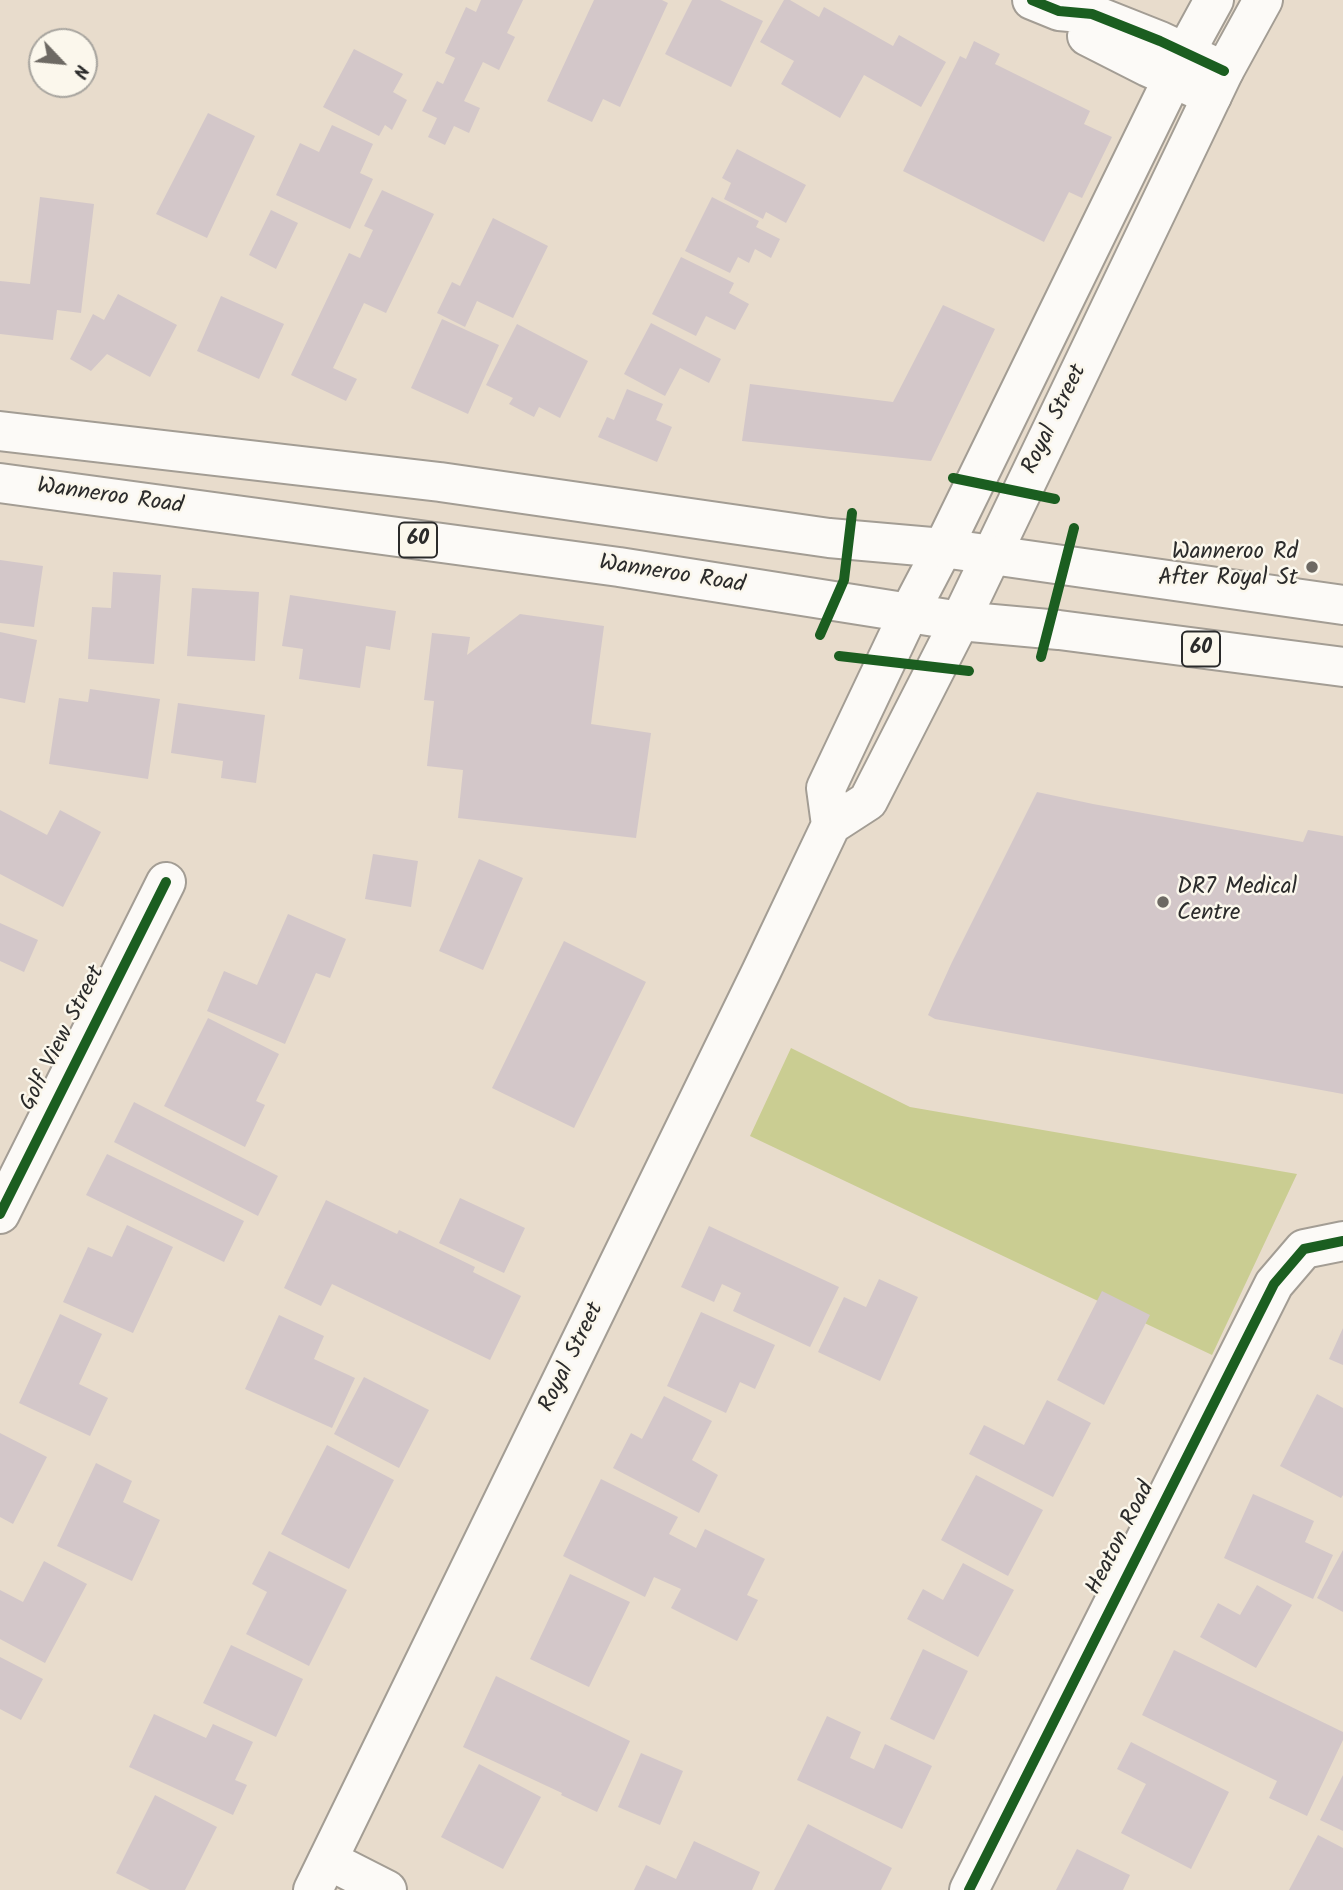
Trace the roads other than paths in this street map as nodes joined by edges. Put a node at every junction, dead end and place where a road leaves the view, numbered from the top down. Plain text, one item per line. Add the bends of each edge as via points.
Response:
1 (1214, 0) edge
2 (1264, 0) edge
3 (1046, 5) edge
4 (1179, 66) junction
5 (1218, 83) junction
6 (0, 431) edge
7 (0, 483) edge
8 (943, 548) junction
9 (991, 556) junction
10 (1343, 606) edge
11 (909, 612) junction
12 (960, 621) junction
13 (1343, 667) edge
14 (831, 825) junction
15 (166, 882) dead end
16 (0, 1214) edge
17 (1343, 1241) edge
18 (321, 1875) edge
19 (387, 1890) edge
20 (969, 1890) edge

1 - 4 main road, Royal Street
2 - 5 main road, Royal Street
3 - 4 main road via 1082,33 1147,67
4 - 5 main road
4 - 8 main road, Royal Street
5 - 9 main road, Royal Street
6 - 8 main road via 440,482 829,538
7 - 11 main road, Wanneroo Road / 60 via 619,567
8 - 9 main road
8 - 11 main road, Royal Street
9 - 10 main road
9 - 12 main road, Royal Street
11 - 12 main road, Wanneroo Road / 60
11 - 14 main road, Royal Street via 826,788
12 - 13 main road, Wanneroo Road / 60
12 - 14 main road, Royal Street via 868,801
14 - 18 main road, Royal Street
15 - 16 main road, Golf View Street
17 - 20 main road, Heaton Road via 1304,1249 1274,1284
18 - 19 main road

